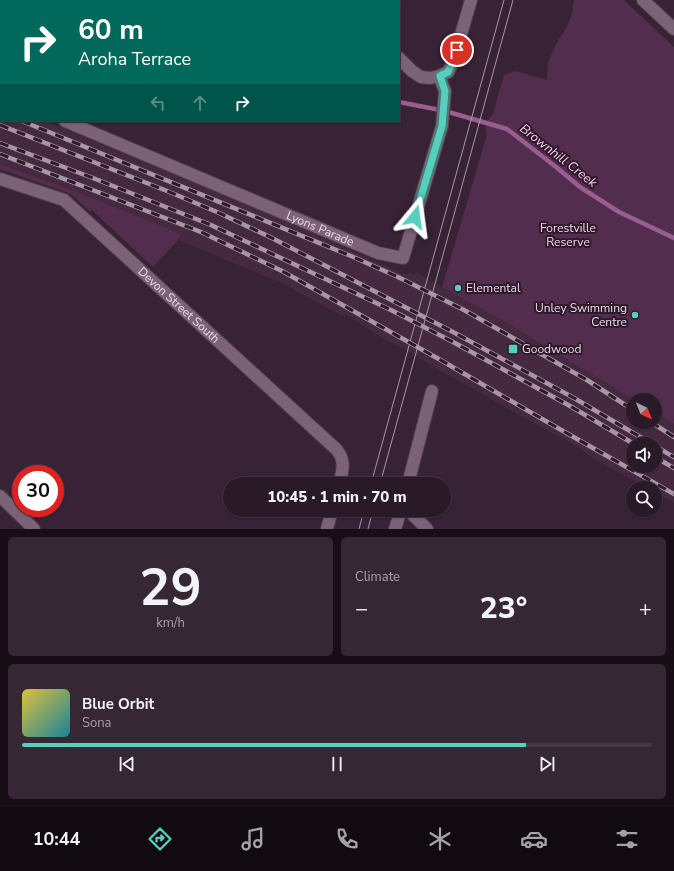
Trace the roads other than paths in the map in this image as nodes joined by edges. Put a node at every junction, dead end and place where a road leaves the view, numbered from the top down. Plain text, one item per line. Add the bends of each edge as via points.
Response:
1 (471, 0) edge
2 (643, 0) edge
3 (674, 29) edge
4 (400, 59) edge
5 (435, 77) junction
6 (67, 122) edge
7 (0, 179) edge
8 (432, 390) dead end
9 (341, 477) edge
10 (410, 477) edge
11 (0, 496) edge
12 (330, 517) edge
13 (399, 517) edge
14 (415, 517) edge
15 (34, 529) edge
16 (327, 529) edge
17 (395, 529) edge
18 (428, 529) edge

1 - 5 street via 453,62 448,72
2 - 3 street
4 - 5 street via 421,77
5 - 6 street, Lyons Parade via 445,91 442,126 403,258 378,253
7 - 9 street, Devon Street South via 64,200 339,452 343,466
8 - 10 street
11 - 15 street
12 - 16 street
13 - 17 street
14 - 18 street

